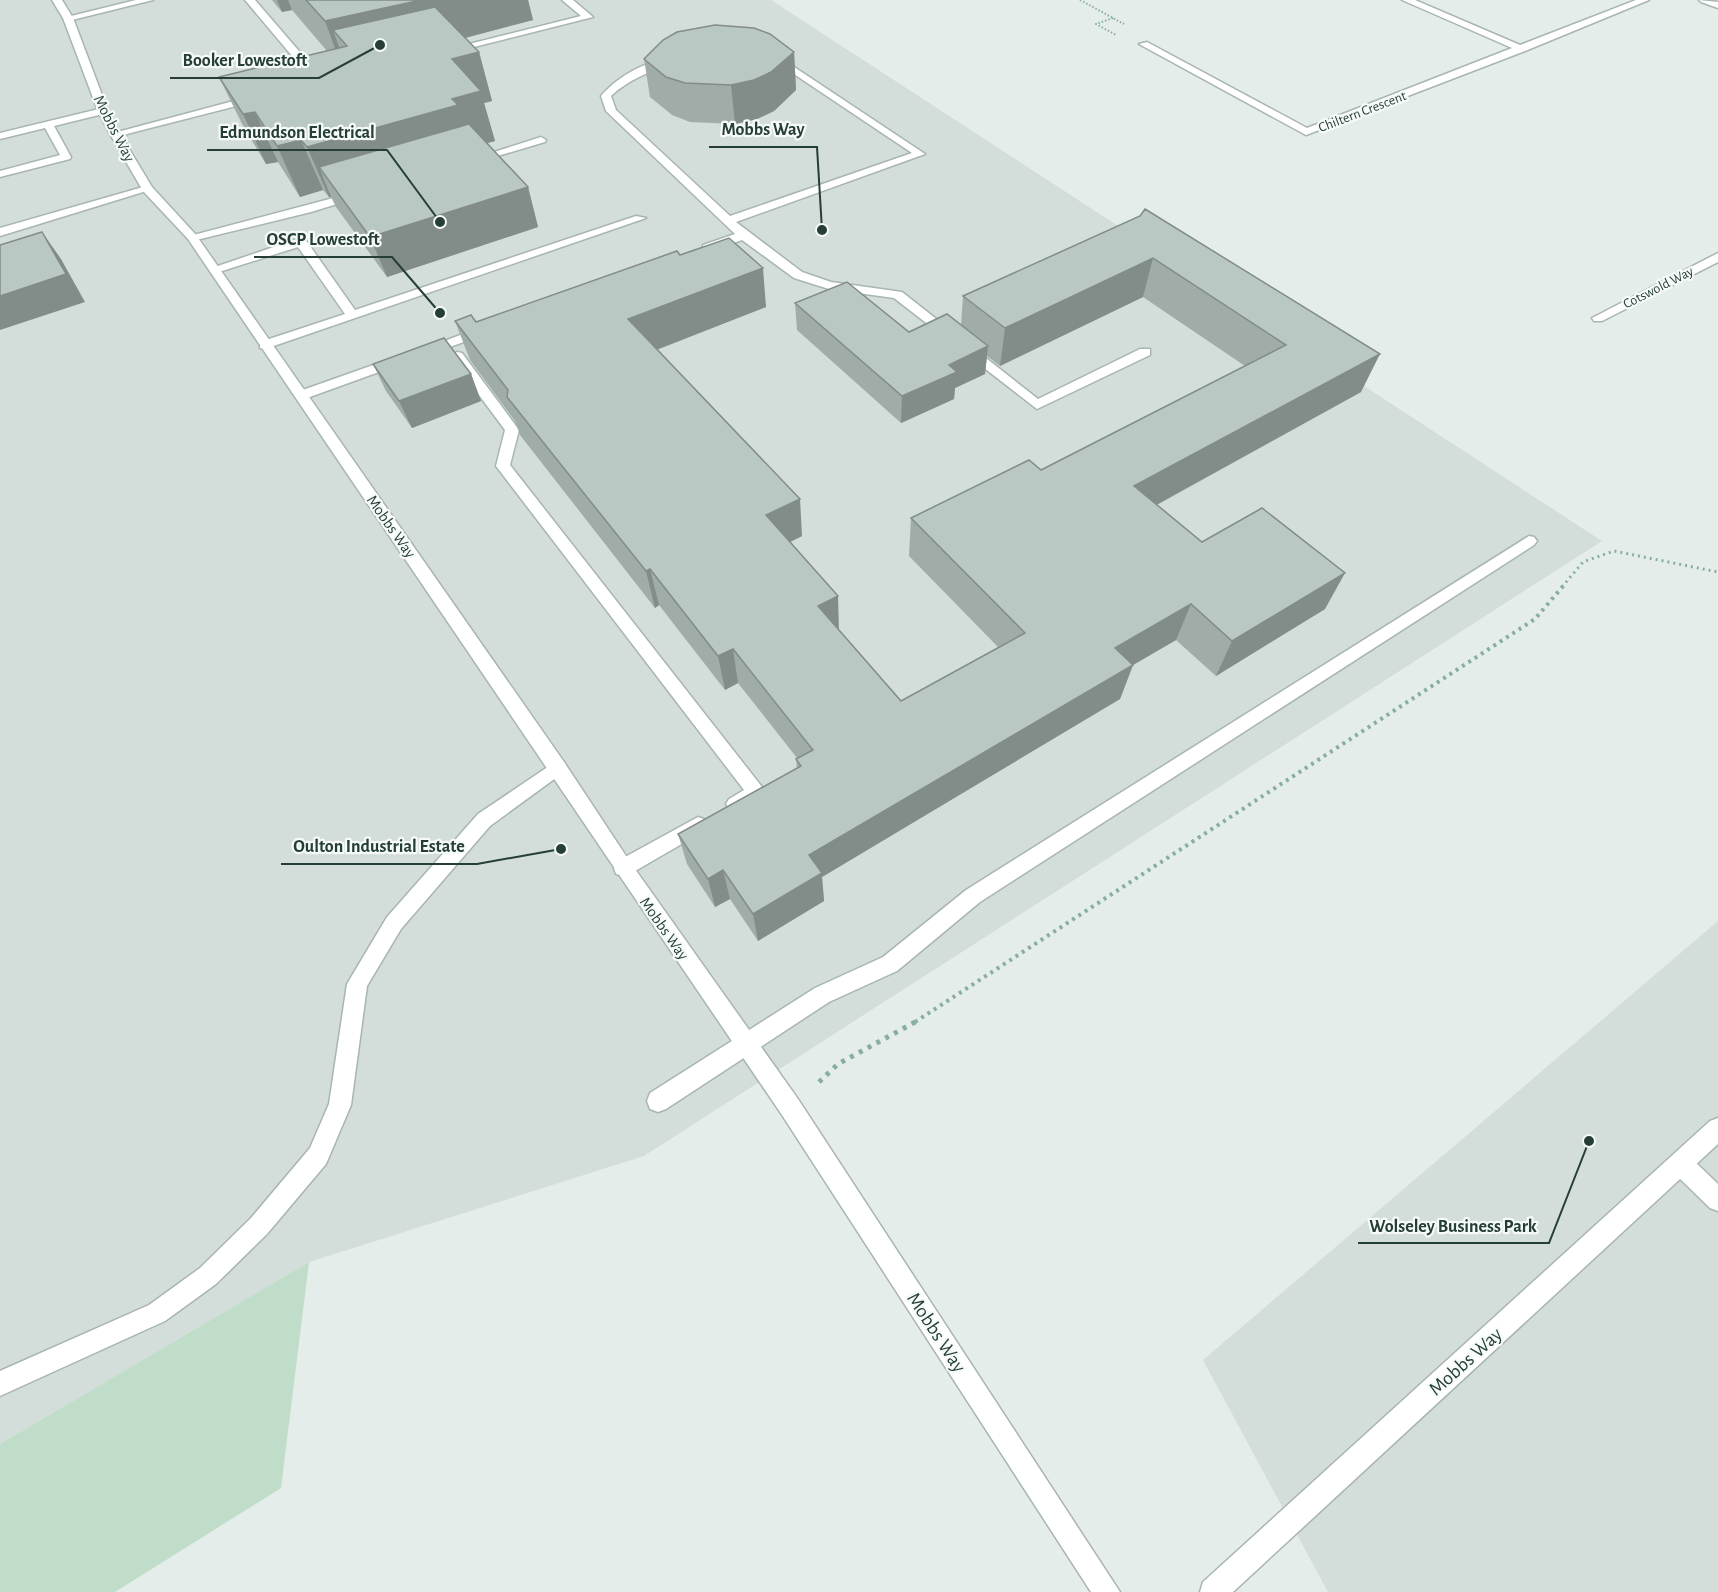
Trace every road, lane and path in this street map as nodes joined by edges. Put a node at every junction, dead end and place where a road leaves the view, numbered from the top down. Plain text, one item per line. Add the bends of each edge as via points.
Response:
1 (57, 0) edge
2 (148, 0) edge
3 (567, 0) edge
4 (1080, 0) edge
5 (1407, 0) edge
6 (1644, 0) edge
7 (1704, 0) edge
8 (251, 1) edge
9 (1718, 5) edge
10 (68, 18) junction
11 (1144, 44) joint
12 (1522, 49) junction
13 (436, 53) edge
14 (762, 53) edge
15 (675, 60) edge
16 (308, 84) edge
17 (263, 96) edge
18 (103, 111) junction
19 (48, 124) junction
20 (115, 134) junction
21 (0, 136) edge
22 (541, 140) dead end
23 (462, 164) edge
24 (0, 174) edge
25 (147, 189) junction
26 (374, 190) edge
27 (640, 218) dead end
28 (728, 221) junction
29 (0, 232) edge
30 (743, 235) junction
31 (192, 237) junction
32 (699, 251) edge
33 (1718, 256) edge
34 (215, 269) junction
35 (353, 316) junction
36 (1598, 318) dead end
37 (502, 323) edge
38 (447, 343) junction
39 (265, 345) junction
40 (1145, 352) dead end
41 (302, 395) junction
42 (1529, 541) dead end
43 (1718, 572) edge
44 (558, 767) junction
45 (623, 868) junction
46 (746, 1043) junction
47 (658, 1101) dead end
48 (790, 1107) junction
49 (1718, 1130) edge
50 (1681, 1164) junction
51 (1718, 1200) edge
52 (0, 1384) edge
53 (1107, 1592) edge
54 (1213, 1592) edge

1 - 10 street, Mobbs Way
2 - 10 street
3 - 13 street via 588,17
4 - 11 path via 1147,36
5 - 12 street
6 - 12 street, Chiltern Crescent
7 - 9 street
8 - 16 street via 320,81
10 - 18 street, Mobbs Way
11 - 12 street, Chiltern Crescent via 1306,132
14 - 28 street via 779,57 920,154
15 - 28 street via 616,84 606,96 611,111
17 - 20 street
18 - 19 street
18 - 20 street, Mobbs Way
19 - 21 street
19 - 24 street via 66,157
20 - 25 street, Mobbs Way
22 - 23 street
25 - 29 street
25 - 31 street, Mobbs Way
26 - 31 street
27 - 35 street
28 - 30 street
30 - 32 street
30 - 40 street via 798,275 829,285 898,295 1037,405
31 - 34 street, Mobbs Way
33 - 36 street, Cotswold Way
34 - 35 street via 301,242
34 - 39 street, Mobbs Way
35 - 39 street
37 - 38 street
38 - 41 street
38 - 45 street via 512,430 503,466 756,792
39 - 41 street, Mobbs Way
41 - 44 street, Mobbs Way
42 - 46 street via 973,896 890,964 822,995
43 - 48 path via 1614,551 1583,562 1535,619 933,1012 838,1064
44 - 45 street, Mobbs Way
44 - 52 street via 484,820 394,923 357,984 340,1105 318,1156 259,1226 208,1276 158,1313
45 - 46 street, Mobbs Way
46 - 47 street
46 - 48 street, Mobbs Way
48 - 53 street, Mobbs Way
49 - 50 street, Mobbs Way
50 - 51 street
50 - 54 street, Mobbs Way

